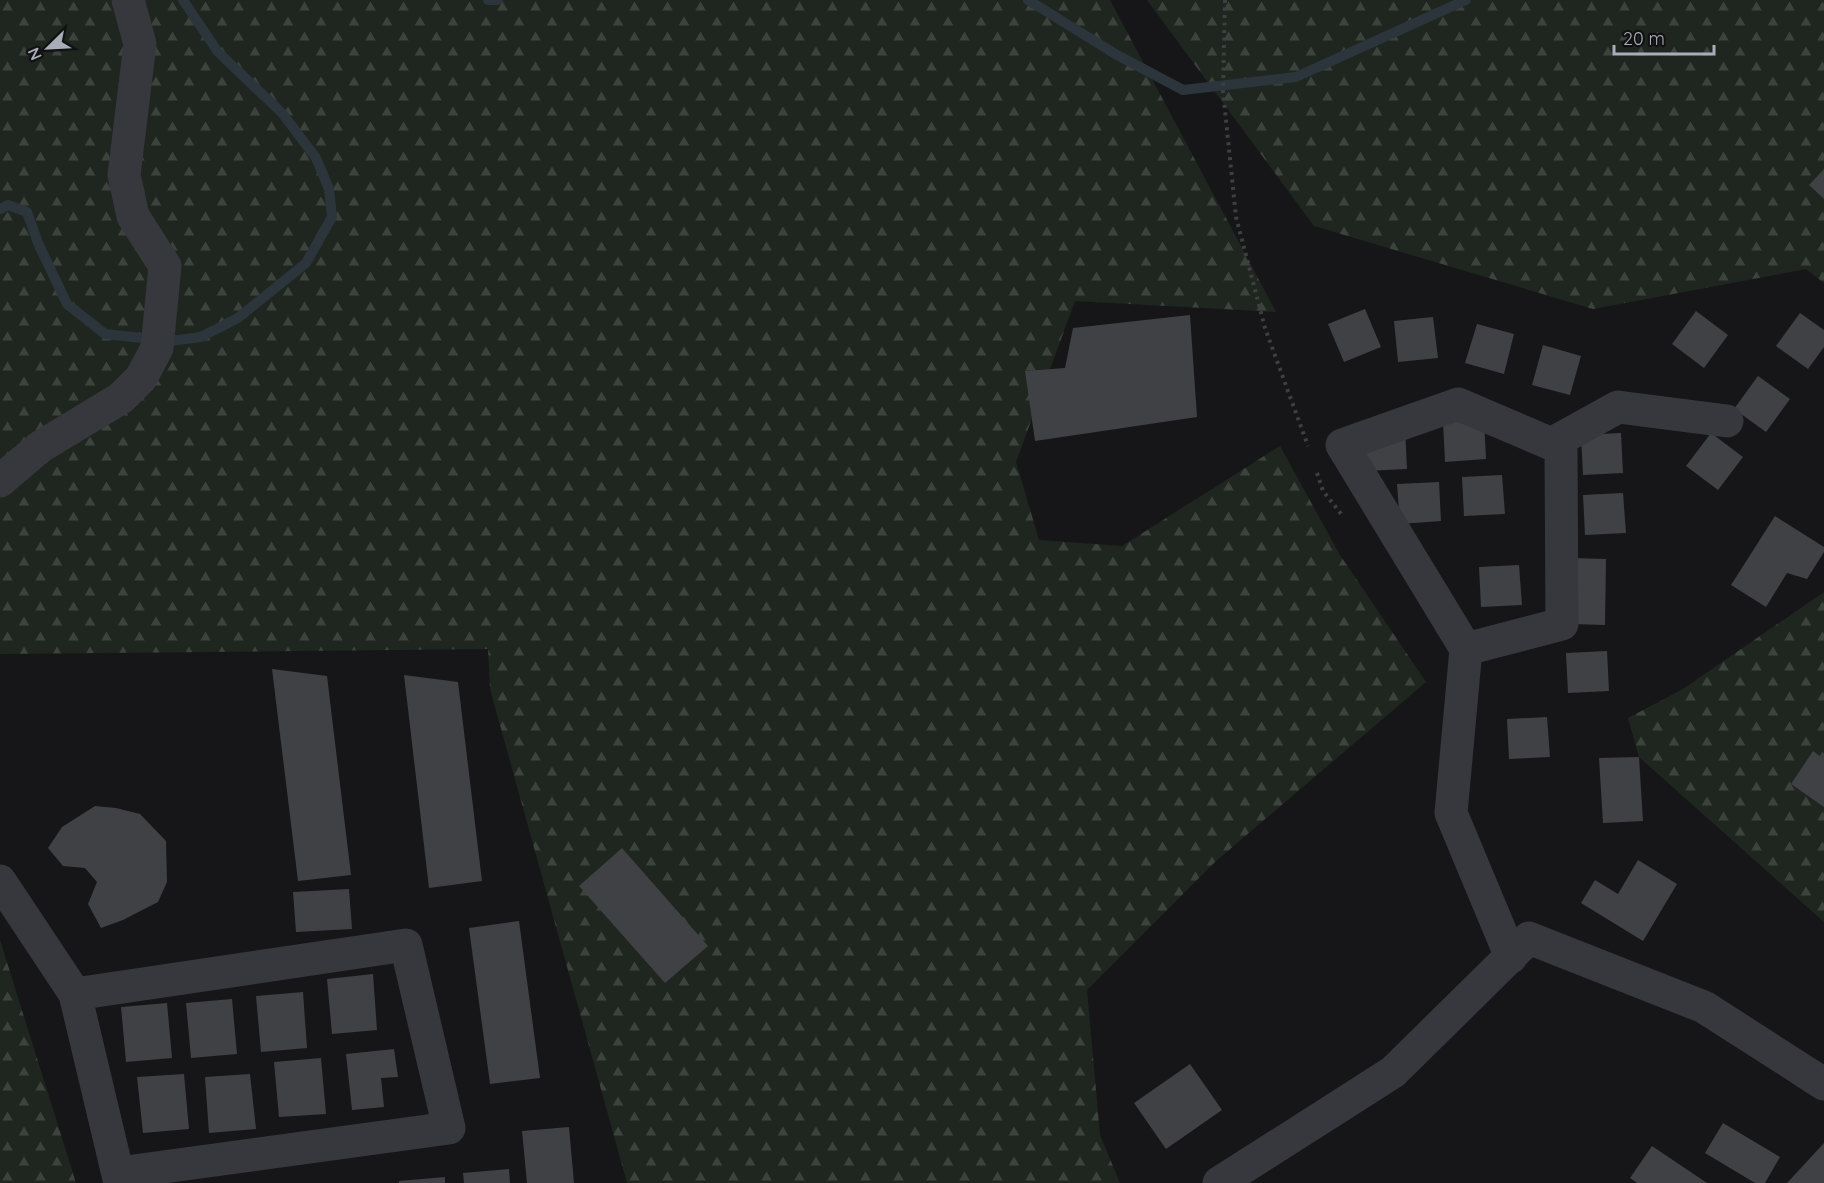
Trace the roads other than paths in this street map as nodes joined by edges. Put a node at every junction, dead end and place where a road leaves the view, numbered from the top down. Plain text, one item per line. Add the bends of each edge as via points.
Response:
1 (128, 0) edge
2 (1727, 421) dead end
3 (1551, 444) junction
4 (0, 481) edge
5 (1466, 649) junction
6 (0, 881) edge
7 (1511, 957) junction
8 (75, 994) junction
9 (1824, 1084) edge
10 (119, 1178) edge
11 (1219, 1183) edge

1 - 4 street via 141,44 124,175 133,216 165,266 157,348 141,378 121,398 40,447
2 - 3 street via 1618,407
3 - 5 street via 1561,448 1562,624
3 - 5 street via 1458,404 1342,445
5 - 7 street via 1451,813
6 - 8 street
7 - 9 street via 1529,938 1704,1007
7 - 11 street via 1393,1072
8 - 10 street
8 - 10 street via 405,945 449,1128

